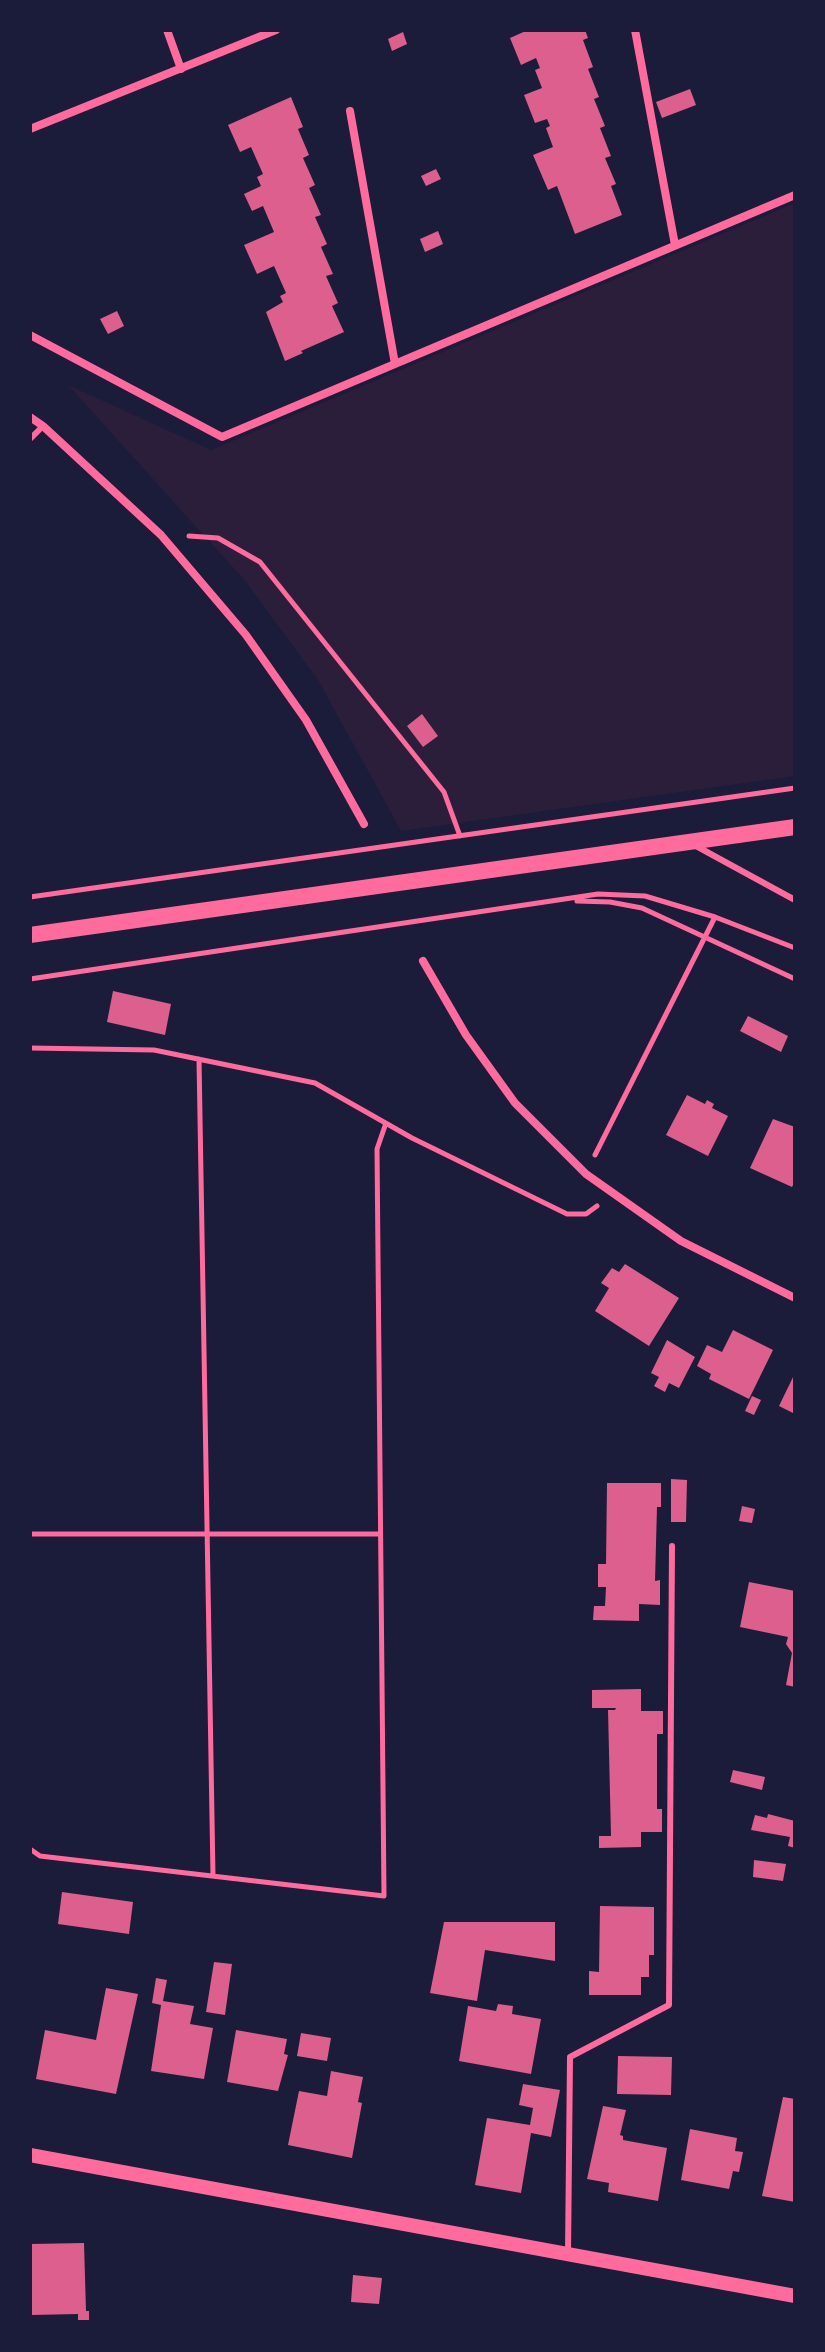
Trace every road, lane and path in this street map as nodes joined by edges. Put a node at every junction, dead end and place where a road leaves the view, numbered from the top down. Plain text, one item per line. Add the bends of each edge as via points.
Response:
1 (167, 30) edge
2 (276, 30) edge
3 (635, 30) edge
4 (181, 69) junction
5 (350, 111) dead end
6 (30, 129) edge
7 (795, 195) edge
8 (675, 245) junction
9 (30, 335) edge
10 (395, 364) junction
11 (30, 417) edge
12 (43, 426) junction
13 (30, 439) edge
14 (161, 535) junction
15 (795, 788) edge
16 (364, 824) dead end
17 (795, 827) edge
18 (460, 836) junction
19 (689, 842) junction
20 (30, 897) edge
21 (564, 900) junction
22 (795, 900) edge
23 (715, 917) junction
24 (30, 935) edge
25 (705, 937) junction
26 (795, 948) edge
27 (423, 961) dead end
28 (30, 979) edge
29 (795, 979) edge
30 (30, 1048) edge
31 (199, 1059) junction
32 (386, 1123) junction
33 (586, 1174) junction
34 (614, 1194) junction
35 (795, 1298) edge
36 (30, 1534) edge
37 (207, 1534) junction
38 (380, 1534) junction
39 (672, 1546) dead end
40 (30, 1849) edge
41 (213, 1876) junction
42 (30, 2155) edge
43 (568, 2254) junction
44 (795, 2296) edge

1 - 4 street
2 - 4 street
3 - 8 street
4 - 6 street
5 - 10 street
7 - 8 street
8 - 10 street
9 - 10 street via 222,437
11 - 12 street
12 - 13 lane
12 - 14 street
14 - 16 street via 246,635 297,708
14 - 18 path via 218,538 260,562 444,792
15 - 18 path
17 - 19 main road
18 - 20 path
19 - 22 lane
19 - 24 main road
21 - 23 path via 598,894 645,896
21 - 25 path via 642,908
21 - 28 path
23 - 25 path
23 - 26 path
25 - 29 path
25 - 33 path
27 - 33 street via 466,1035 515,1103
30 - 31 path via 154,1050
31 - 32 path via 315,1083
31 - 37 path
32 - 34 path via 567,1214 586,1214
32 - 38 path via 377,1149
33 - 34 street
34 - 35 street via 681,1241
36 - 37 path
37 - 38 path
37 - 41 path
38 - 41 path via 384,1896
39 - 43 lane via 669,2005 570,2057
40 - 41 path via 40,1856
42 - 43 street
43 - 44 street

